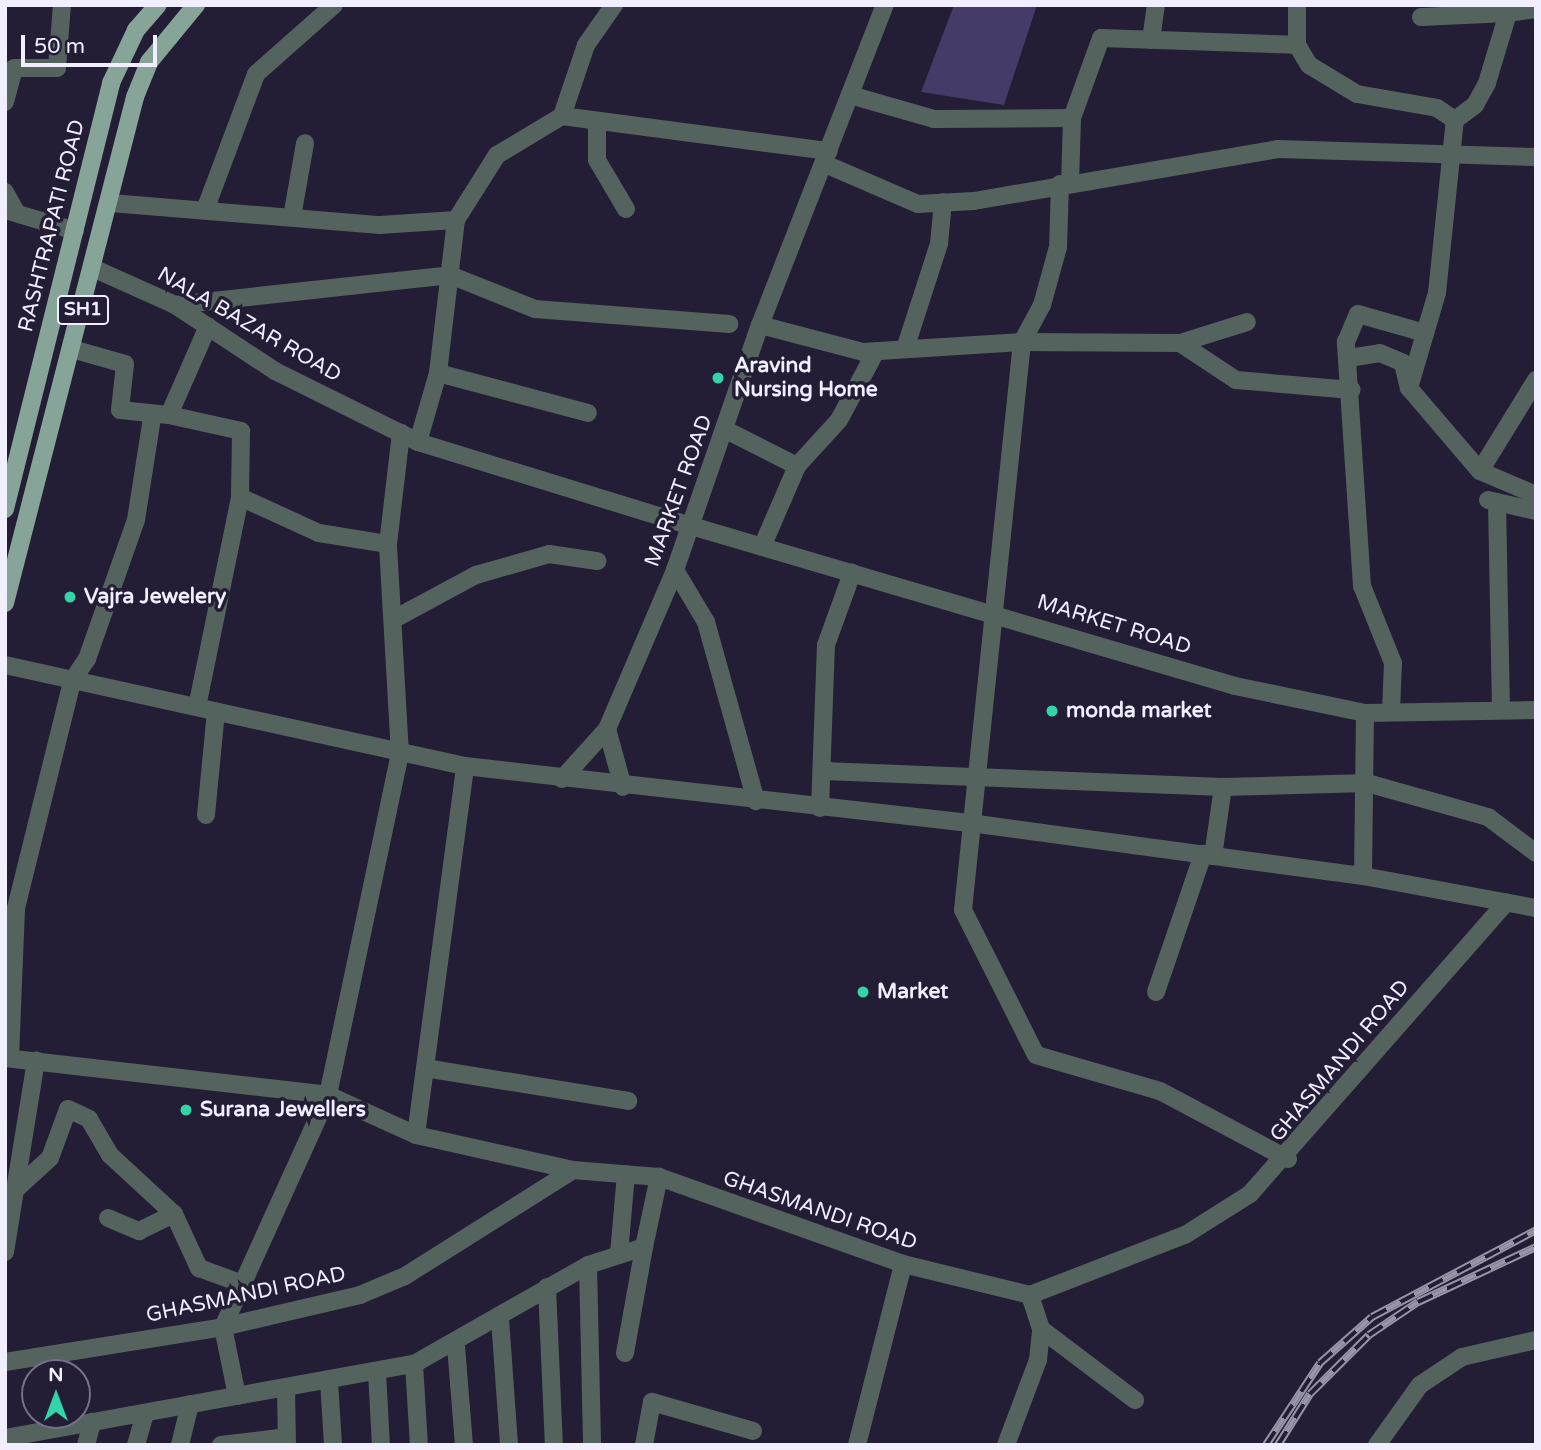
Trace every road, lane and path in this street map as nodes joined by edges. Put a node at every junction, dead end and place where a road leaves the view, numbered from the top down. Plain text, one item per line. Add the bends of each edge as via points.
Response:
1 (62, 5) edge
2 (196, 5) edge
3 (334, 5) edge
4 (614, 5) edge
5 (885, 5) edge
6 (1156, 5) edge
7 (1297, 5) edge
8 (157, 6) edge
9 (1536, 9) edge
10 (1446, 11) edge
11 (1508, 13) junction
12 (1421, 17) dead end
13 (177, 26) junction
14 (1151, 40) junction
15 (1297, 45) junction
16 (850, 95) junction
17 (5, 102) edge
18 (562, 116) junction
19 (1072, 118) junction
20 (1455, 120) junction
21 (597, 123) junction
22 (305, 143) dead end
23 (1457, 153) junction
24 (1536, 157) edge
25 (827, 158) junction
26 (1065, 183) junction
27 (5, 192) edge
28 (943, 202) junction
29 (111, 203) junction
30 (205, 209) junction
31 (626, 209) dead end
32 (10, 211) edge
33 (292, 217) junction
34 (456, 220) junction
35 (75, 231) junction
36 (95, 269) junction
37 (450, 275) junction
38 (175, 305) junction
39 (1247, 322) dead end
40 (729, 324) dead end
41 (761, 325) junction
42 (208, 326) junction
43 (1425, 333) junction
44 (1022, 342) junction
45 (1180, 343) junction
46 (72, 349) junction
47 (905, 349) junction
48 (876, 351) junction
49 (1349, 358) junction
50 (438, 373) junction
51 (1536, 380) edge
52 (1409, 388) junction
53 (1352, 390) junction
54 (589, 413) dead end
55 (160, 417) junction
56 (726, 430) junction
57 (401, 433) junction
58 (418, 442) junction
59 (797, 466) junction
60 (1480, 471) junction
61 (1536, 495) edge
62 (240, 497) junction
63 (5, 509) edge
64 (1536, 510) edge
65 (688, 525) junction
66 (388, 544) junction
67 (762, 547) junction
68 (597, 561) dead end
69 (675, 570) junction
70 (852, 573) junction
71 (5, 603) edge
72 (997, 612) junction
73 (396, 618) junction
74 (5, 665) edge
75 (72, 681) junction
76 (197, 707) junction
77 (1501, 710) junction
78 (1536, 710) edge
79 (216, 712) junction
80 (1391, 712) junction
81 (1365, 713) junction
82 (607, 729) junction
83 (400, 754) junction
84 (465, 766) junction
85 (824, 771) junction
86 (976, 776) junction
87 (562, 779) junction
88 (1367, 783) junction
89 (623, 787) junction
90 (1223, 787) junction
91 (756, 801) junction
92 (820, 808) junction
93 (206, 815) dead end
94 (970, 823) junction
95 (1536, 853) edge
96 (1208, 855) junction
97 (1363, 876) junction
98 (1536, 897) edge
99 (1506, 903) junction
100 (1536, 908) edge
101 (1156, 992) dead end
102 (8, 1058) edge
103 (36, 1060) junction
104 (425, 1068) junction
105 (328, 1095) junction
106 (628, 1101) dead end
107 (416, 1135) junction
108 (1288, 1158) junction
109 (573, 1170) junction
110 (626, 1174) junction
111 (659, 1177) junction
112 (16, 1189) junction
113 (174, 1214) junction
114 (108, 1218) dead end
115 (644, 1247) junction
116 (5, 1252) edge
117 (619, 1254) junction
118 (903, 1264) junction
119 (589, 1265) junction
120 (240, 1283) junction
121 (547, 1287) junction
122 (1030, 1295) junction
123 (500, 1318) junction
124 (223, 1327) junction
125 (1041, 1329) junction
126 (1536, 1340) edge
127 (456, 1346) junction
128 (625, 1353) dead end
129 (5, 1362) edge
130 (414, 1364) junction
131 (377, 1372) junction
132 (329, 1381) junction
133 (286, 1388) junction
134 (237, 1396) junction
135 (1135, 1400) dead end
136 (190, 1404) junction
137 (145, 1414) junction
138 (92, 1422) junction
139 (753, 1431) dead end
140 (44, 1437) edge
141 (5, 1438) edge
142 (287, 1441) edge
143 (86, 1445) edge
144 (136, 1445) edge
145 (180, 1445) edge
146 (221, 1445) edge
147 (333, 1445) edge
148 (381, 1445) edge
149 (419, 1445) edge
150 (464, 1445) edge
151 (509, 1445) edge
152 (554, 1445) edge
153 (592, 1445) edge
154 (644, 1445) edge
155 (857, 1445) edge
156 (1006, 1445) edge
157 (1377, 1445) edge

1 - 17 street via 57,68 14,68
2 - 13 main road, SH1
3 - 30 street via 256,74
4 - 18 street via 586,45
5 - 16 street, MARKET ROAD
6 - 14 street
7 - 15 street
8 - 13 main road
8 - 35 main road, RASHTRAPATI ROAD / SH1 via 136,30 111,83
9 - 11 street
10 - 11 street
10 - 12 street
11 - 20 street via 1487,83 1475,105
13 - 29 main road, SH1 via 149,62 135,97
14 - 15 street
14 - 19 street via 1101,38
15 - 20 street via 1309,65 1357,94 1437,108
16 - 19 street via 934,119
16 - 25 street, MARKET ROAD
18 - 21 street
18 - 34 street via 497,155
19 - 26 street
20 - 23 street
21 - 25 street
21 - 31 street via 597,160
22 - 33 street
23 - 24 street
23 - 26 street via 1278,149
23 - 43 street via 1437,293
25 - 28 street via 918,204
25 - 41 street, MARKET ROAD
26 - 28 street
26 - 44 street via 1058,247 1042,305
27 - 32 street
28 - 47 street via 939,244
29 - 30 street
29 - 36 main road, SH1
30 - 33 street
32 - 35 street
33 - 34 street via 380,225
34 - 37 street
35 - 63 main road, RASHTRAPATI ROAD / SH1
36 - 38 street, NALA BAZAR ROAD
36 - 46 main road, SH1
37 - 38 street
37 - 40 street via 536,309
37 - 50 street
38 - 42 street, NALA BAZAR ROAD
39 - 45 street
41 - 48 street via 848,350
41 - 56 street, MARKET ROAD
42 - 55 street
42 - 57 street, NALA BAZAR ROAD via 275,371
43 - 49 street via 1358,314 1348,329
43 - 52 street
44 - 45 street
44 - 47 street
44 - 72 street
45 - 53 street via 1236,380
46 - 55 street via 125,364 120,410
46 - 71 main road, SH1
47 - 48 street
48 - 59 street via 839,420
49 - 52 street via 1393,357 1403,363
49 - 53 street
50 - 54 street
50 - 58 street
51 - 60 street
52 - 60 street
53 - 80 street via 1362,586 1393,663
55 - 62 street via 241,431
55 - 75 street via 136,520 87,659
56 - 59 street
56 - 65 street, MARKET ROAD
57 - 58 street, NALA BAZAR ROAD
57 - 66 street
58 - 65 street, MARKET ROAD
59 - 67 street
60 - 61 street
62 - 66 street via 319,533
62 - 76 street
64 - 77 street via 1492,501
65 - 67 street, MARKET ROAD
65 - 69 street, MARKET ROAD
66 - 73 street
67 - 70 street, MARKET ROAD
68 - 73 street via 549,554 476,575
69 - 82 street, MARKET ROAD
69 - 91 street via 706,622
70 - 72 street, MARKET ROAD
70 - 85 street via 827,645
72 - 81 street, MARKET ROAD via 1235,686
72 - 86 street
73 - 83 street
74 - 75 street
75 - 76 street
75 - 102 street via 16,908
76 - 79 street
77 - 78 street, MARKET ROAD
77 - 80 street, MARKET ROAD
79 - 83 street
79 - 93 street
80 - 81 street, MARKET ROAD
81 - 88 street
82 - 87 street, MARKET ROAD
82 - 89 street
83 - 84 street
83 - 105 street
84 - 87 street
84 - 104 street
85 - 86 street
85 - 92 street
86 - 90 street
86 - 94 street
87 - 89 street
88 - 90 street
88 - 95 street via 1488,817
88 - 97 street
89 - 91 street
90 - 96 street
91 - 92 street
92 - 94 street
94 - 96 street
94 - 108 street via 962,910 1036,1055 1160,1091
96 - 97 street
96 - 101 street
97 - 99 street
98 - 99 street
99 - 100 street
99 - 108 street, GHASMANDI ROAD
102 - 103 street
103 - 105 street
103 - 112 street
104 - 106 street
104 - 107 street
105 - 107 street
105 - 120 street
107 - 109 street
108 - 122 street, GHASMANDI ROAD via 1250,1194 1185,1235
109 - 110 street, GHASMANDI ROAD
109 - 124 street, GHASMANDI ROAD via 405,1276 360,1295
110 - 111 street, GHASMANDI ROAD
110 - 117 street
111 - 115 street
111 - 118 street, GHASMANDI ROAD
112 - 113 street via 50,1158 68,1109 89,1119 110,1155
112 - 116 street
113 - 114 street via 139,1231
113 - 120 street via 199,1268
115 - 117 street
115 - 128 street
117 - 119 street
118 - 122 street, GHASMANDI ROAD
118 - 155 street
119 - 121 street
119 - 153 street
120 - 124 street
121 - 123 street
121 - 152 street
122 - 125 street
123 - 127 street
123 - 151 street
124 - 129 street, GHASMANDI ROAD
124 - 134 street
125 - 135 street
125 - 156 street via 1038,1360
126 - 157 street via 1462,1357 1420,1385
127 - 130 street
127 - 150 street
130 - 131 street
130 - 149 street
131 - 132 street
131 - 148 street
132 - 133 street
132 - 147 street
133 - 134 street
133 - 142 street
134 - 136 street
136 - 137 street
136 - 145 street
137 - 138 street
137 - 144 street
138 - 140 street
138 - 143 street
139 - 154 street via 652,1402
140 - 141 street
142 - 146 street

